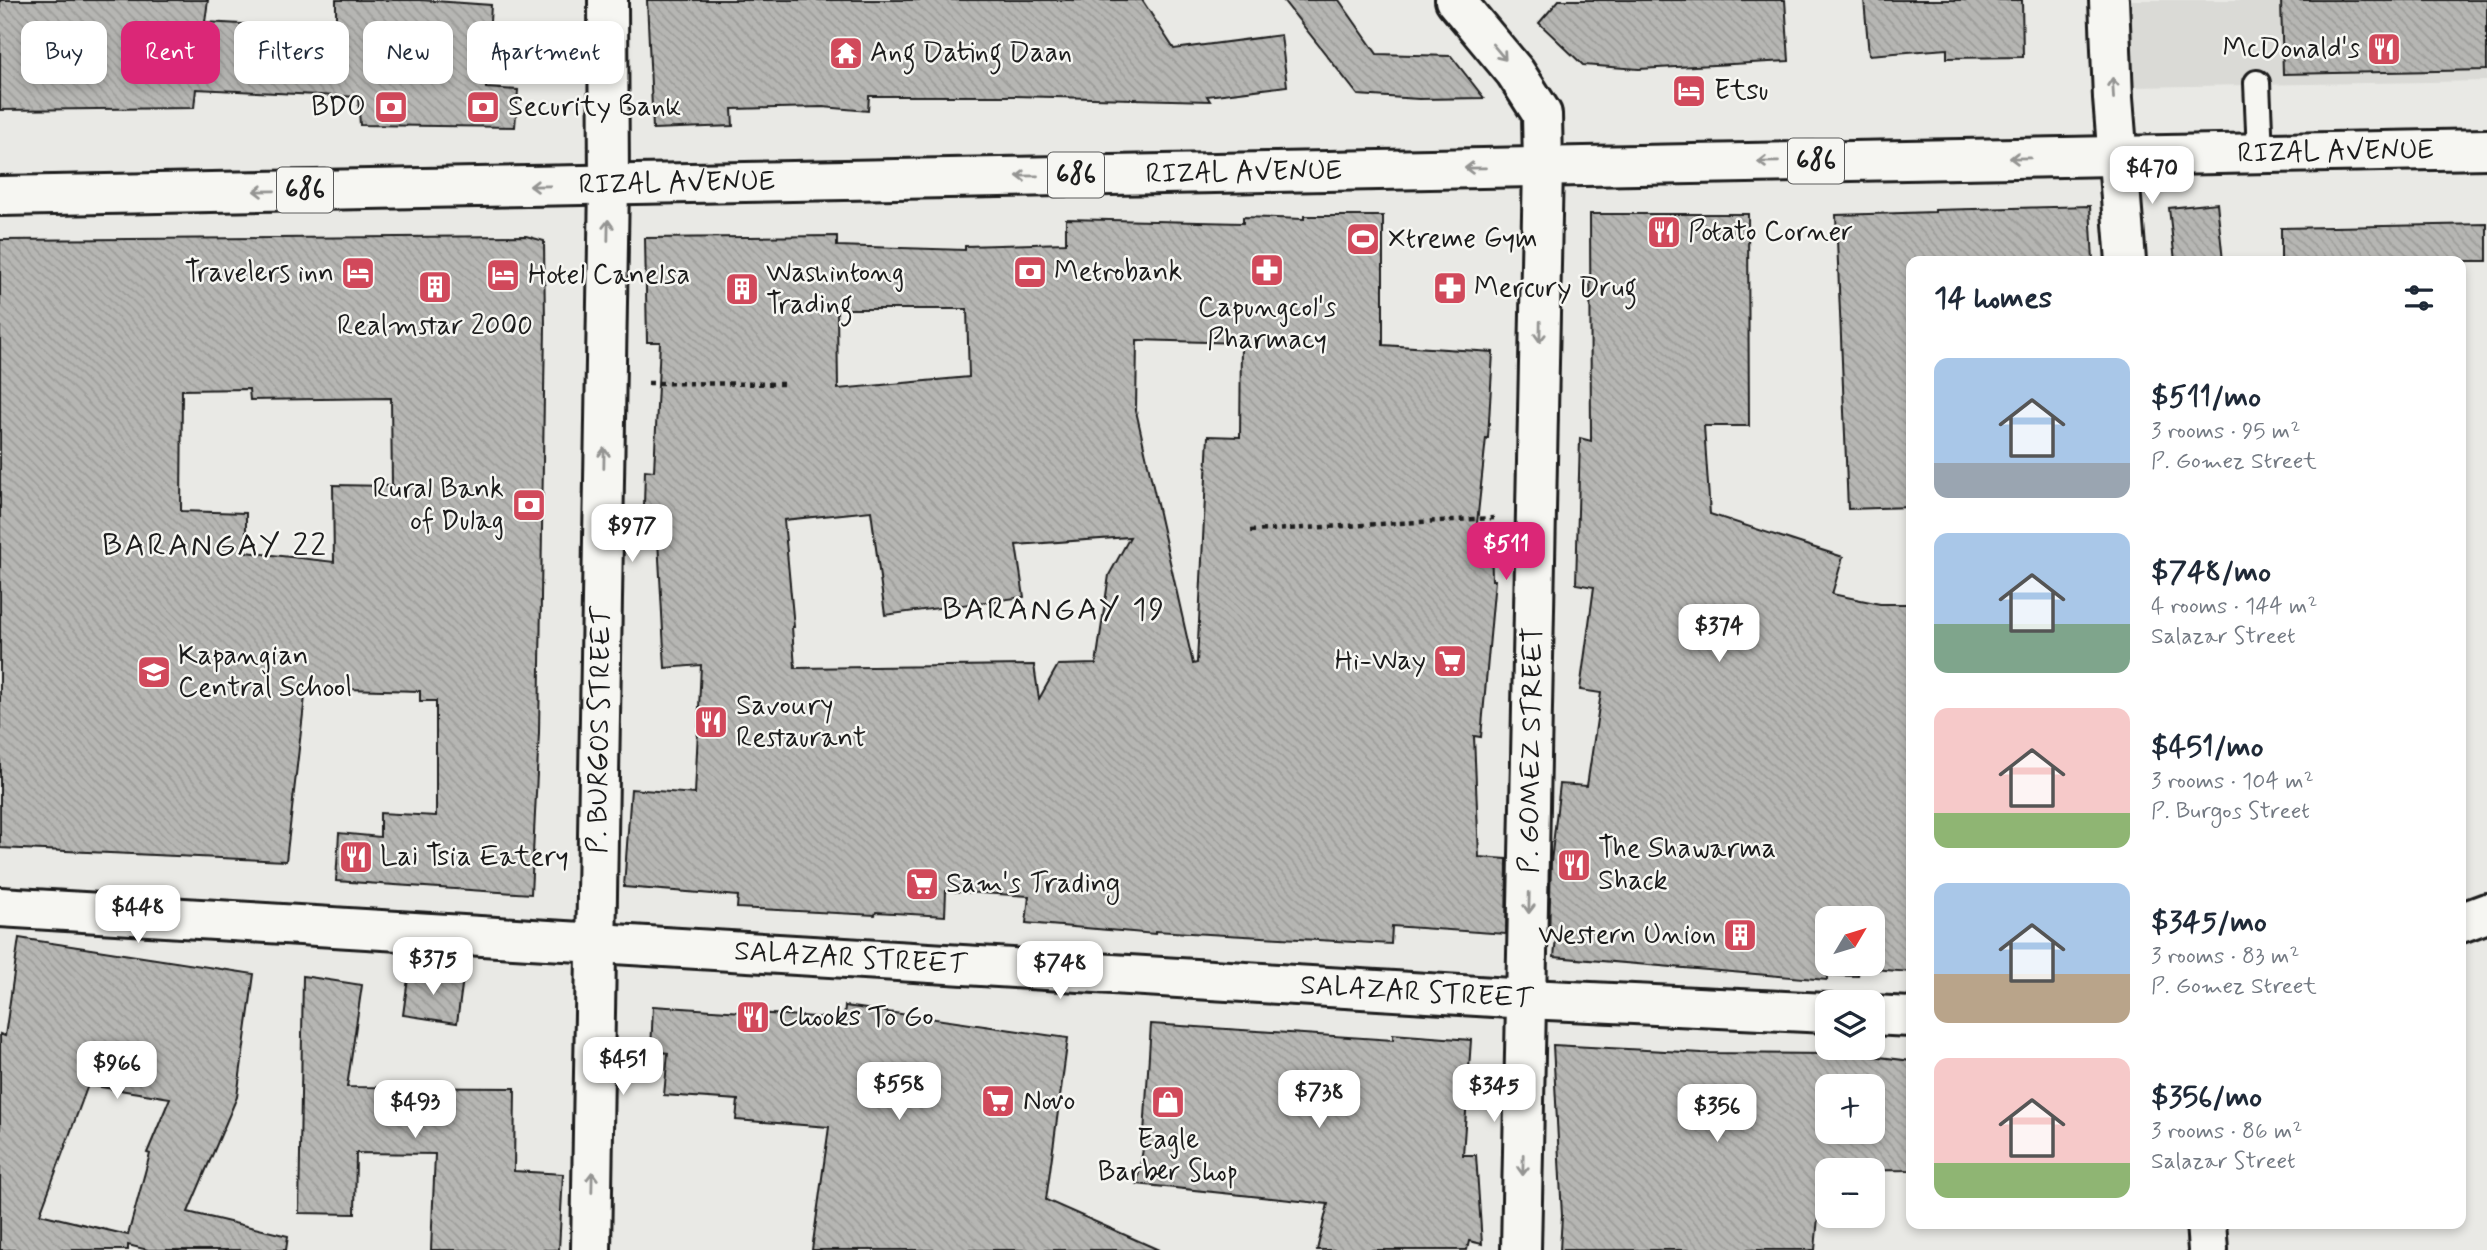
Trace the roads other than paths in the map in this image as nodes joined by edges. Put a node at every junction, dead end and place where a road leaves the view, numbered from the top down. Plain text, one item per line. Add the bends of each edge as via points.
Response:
1 (608, 0) edge
2 (1455, 0) edge
3 (2109, 0) edge
4 (2257, 83) dead end
5 (2487, 149) edge
6 (2260, 153) junction
7 (2118, 156) junction
8 (1544, 166) junction
9 (609, 184) junction
10 (1, 196) edge
11 (2126, 256) edge
12 (0, 907) edge
13 (2487, 913) edge
14 (2466, 921) edge
15 (596, 943) junction
16 (1527, 999) junction
17 (1815, 1012) edge
18 (1885, 1016) edge
19 (1906, 1017) edge
20 (2206, 1229) edge
21 (591, 1250) edge
22 (1521, 1250) edge
23 (2208, 1250) edge

1 - 9 main road, P. BURGOS STREET
2 -> 8 main road, P. GOMEZ STREET via 1515,72 1542,114
7 -> 3 main road
4 - 6 lane
5 - 6 main road, RIZAL AVENUE / 686
6 - 7 main road, RIZAL AVENUE / 686
7 -> 8 main road, RIZAL AVENUE / 686
7 - 11 main road
8 -> 9 main road, RIZAL AVENUE / 686
8 -> 16 main road, P. GOMEZ STREET
9 -> 10 main road, RIZAL AVENUE / 686
15 -> 9 main road, P. BURGOS STREET
12 - 15 main road, SALAZAR STREET
13 - 14 main road
15 - 16 main road, SALAZAR STREET
21 -> 15 main road, P. BURGOS STREET
16 - 17 main road, SALAZAR STREET
16 -> 22 main road, P. GOMEZ STREET
18 - 19 main road
20 - 23 main road

